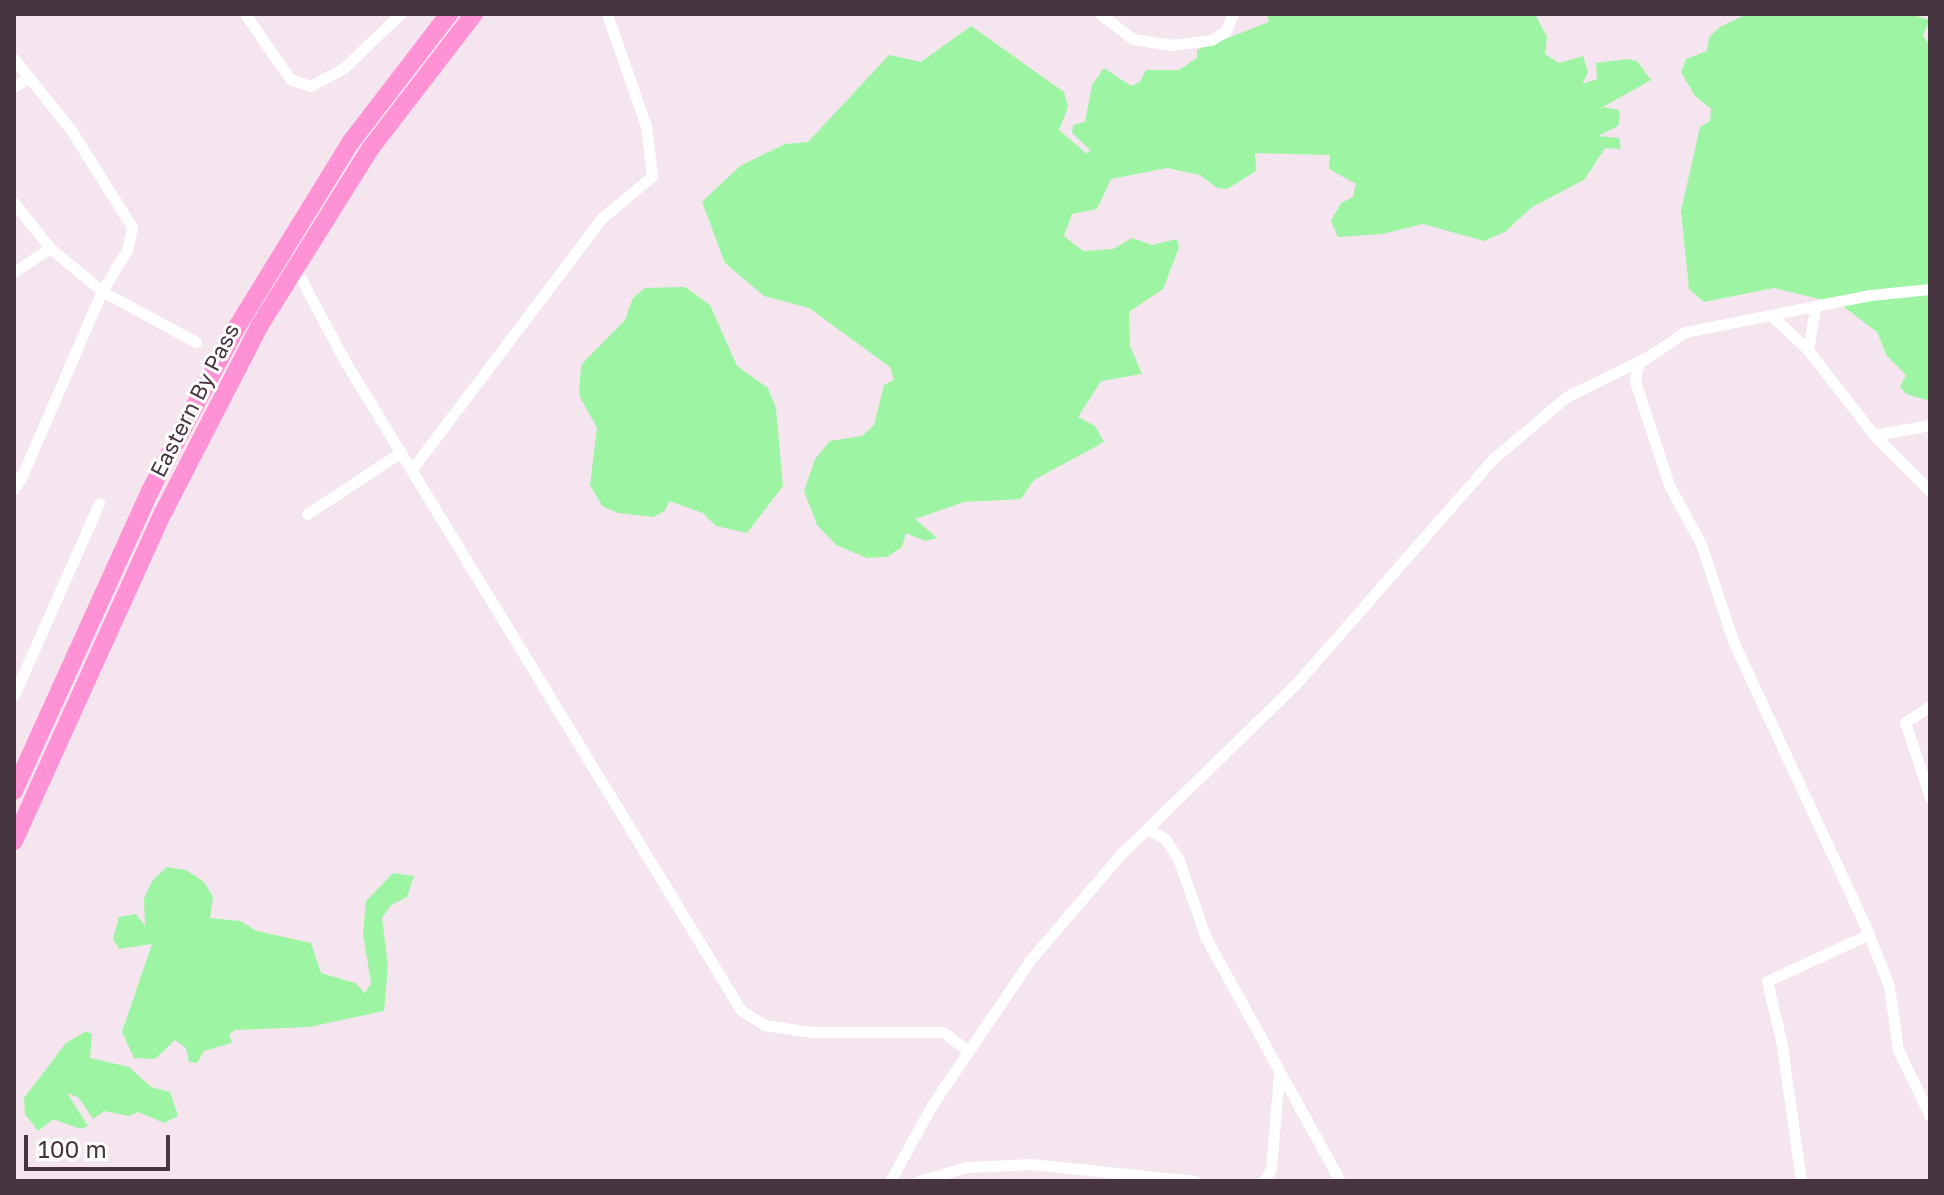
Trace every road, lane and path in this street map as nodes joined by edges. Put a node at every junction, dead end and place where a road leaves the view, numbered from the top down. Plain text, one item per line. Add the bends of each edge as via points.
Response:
1 (245, 14) edge
2 (400, 14) edge
3 (449, 14) edge
4 (474, 14) edge
5 (607, 14) edge
6 (1100, 14) edge
7 (1233, 14) edge
8 (14, 59) edge
9 (27, 78) junction
10 (14, 87) edge
11 (14, 203) edge
12 (50, 248) junction
13 (295, 268) junction
14 (14, 272) edge
15 (1930, 289) edge
16 (102, 291) junction
17 (1815, 309) junction
18 (1772, 316) junction
19 (196, 342) dead end
20 (1808, 350) junction
21 (1649, 356) junction
22 (1930, 425) edge
23 (1874, 435) junction
24 (401, 452) junction
25 (412, 469) junction
26 (17, 477) edge
27 (14, 489) edge
28 (1930, 491) edge
29 (99, 503) dead end
30 (307, 514) dead end
31 (19, 668) edge
32 (14, 695) edge
33 (1930, 706) edge
34 (20, 759) edge
35 (14, 791) edge
36 (1930, 797) edge
37 (1148, 829) junction
38 (14, 841) edge
39 (1869, 934) junction
40 (968, 1051) junction
41 (1279, 1072) junction
42 (1930, 1116) edge
43 (1110, 1175) edge
44 (890, 1181) edge
45 (919, 1181) edge
46 (1195, 1181) edge
47 (1263, 1181) edge
48 (1340, 1181) edge
49 (1801, 1181) edge

1 - 2 street via 290,79 310,86 344,68
3 - 34 main road, Eastern By Pass via 350,143 235,330
4 - 13 main road, Eastern By Pass via 370,149
5 - 25 street via 646,126 652,176 602,218
6 - 7 street via 1133,39 1170,45 1211,40 1226,31
8 - 9 street
9 - 10 street
9 - 16 street via 71,130 132,227 127,250
11 - 12 street
12 - 14 street
12 - 16 street
13 - 24 street
13 - 38 main road, Eastern By Pass via 163,513
15 - 17 street via 1870,295
16 - 19 street
16 - 26 street
17 - 18 street
17 - 20 street
18 - 20 street
18 - 21 street via 1685,332
20 - 23 street
21 - 37 street via 1566,397 1493,459 1294,686
21 - 39 street via 1639,363 1635,381 1669,485 1701,544 1733,641
22 - 23 street
23 - 28 street
24 - 25 street
24 - 30 street
25 - 40 street via 741,1010 764,1025 812,1032 943,1032
26 - 27 street
29 - 31 street
31 - 32 street
33 - 36 street via 1905,722
34 - 35 main road, Eastern By Pass
37 - 40 street via 1031,959
37 - 41 street via 1165,839 1178,858 1206,938
39 - 42 street via 1889,986 1898,1050
39 - 49 street via 1767,981 1782,1045
40 - 44 street
41 - 47 street via 1271,1169
41 - 48 street
43 - 45 street via 966,1167
43 - 46 street

